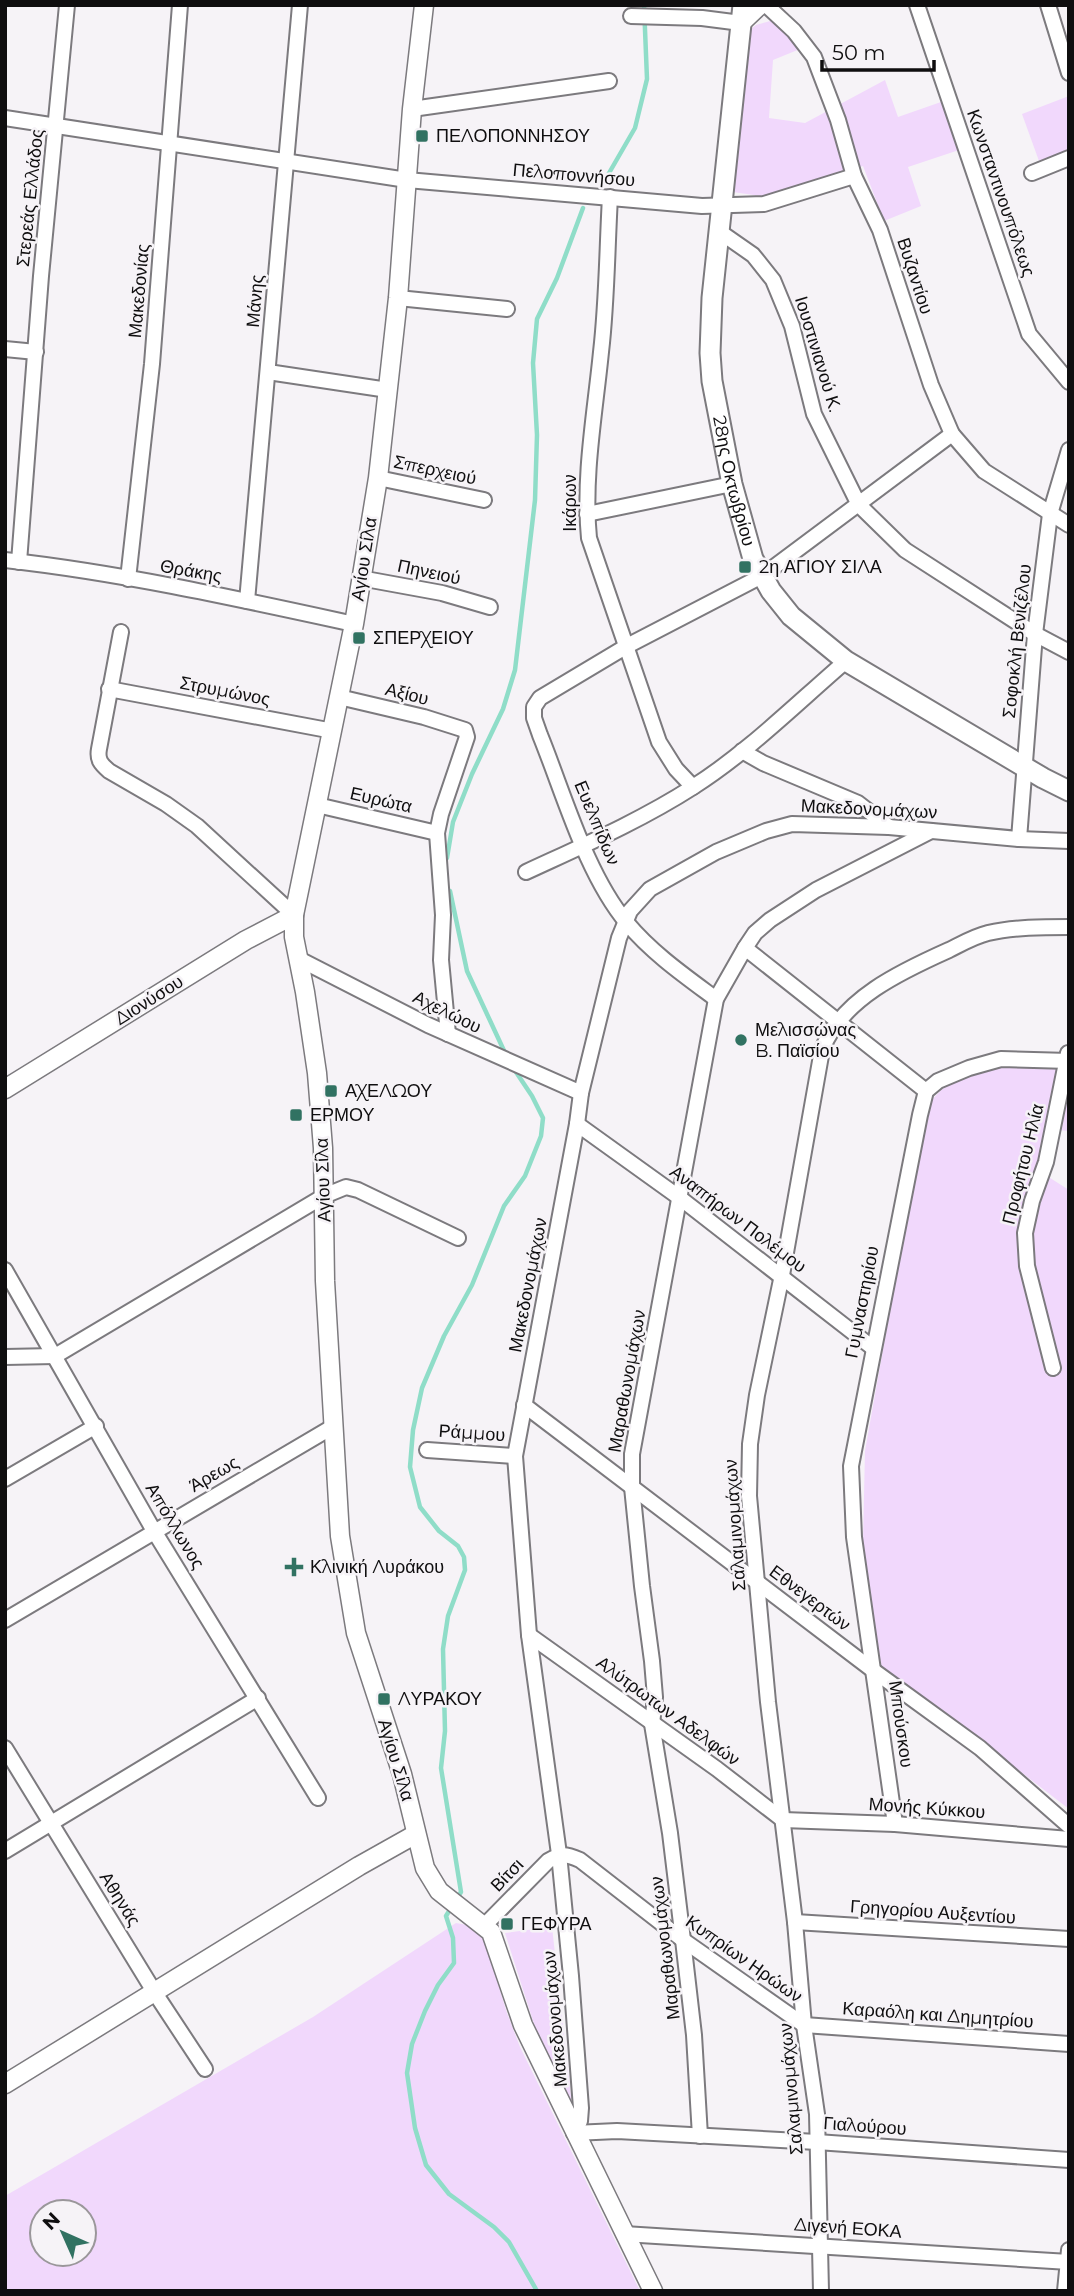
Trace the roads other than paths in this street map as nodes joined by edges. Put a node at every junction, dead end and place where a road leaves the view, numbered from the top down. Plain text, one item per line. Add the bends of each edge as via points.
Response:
1 (67, 5) edge
2 (180, 5) edge
3 (300, 5) edge
4 (424, 5) edge
5 (760, 5) edge
6 (766, 5) edge
7 (917, 5) edge
8 (1048, 5) edge
9 (742, 14) edge
10 (631, 16) dead end
11 (1069, 73) edge
12 (609, 80) dead end
13 (412, 109) junction
14 (5, 118) edge
15 (57, 126) junction
16 (170, 144) junction
17 (1069, 158) edge
18 (288, 161) junction
19 (1032, 173) dead end
20 (854, 176) junction
21 (407, 180) junction
22 (610, 197) junction
23 (723, 205) junction
24 (720, 232) junction
25 (398, 298) junction
26 (507, 309) dead end
27 (5, 349) edge
28 (36, 352) junction
29 (268, 372) junction
30 (1069, 382) edge
31 (388, 390) junction
32 (952, 434) junction
33 (1069, 450) edge
34 (378, 478) junction
35 (732, 484) junction
36 (484, 500) dead end
37 (859, 505) junction
38 (587, 514) junction
39 (1050, 514) junction
40 (1069, 525) edge
41 (12, 561) edge
42 (762, 576) junction
43 (360, 578) junction
44 (128, 579) junction
45 (247, 601) junction
46 (490, 607) dead end
47 (354, 624) junction
48 (121, 632) dead end
49 (1035, 634) junction
50 (627, 646) junction
51 (1069, 652) edge
52 (846, 661) junction
53 (109, 689) junction
54 (339, 697) junction
55 (333, 731) junction
56 (742, 751) junction
57 (1025, 767) junction
58 (694, 787) junction
59 (1069, 791) edge
60 (317, 805) junction
61 (889, 827) junction
62 (932, 831) junction
63 (437, 833) junction
64 (1020, 839) junction
65 (1069, 841) edge
66 (584, 845) junction
67 (526, 872) dead end
68 (294, 915) junction
69 (626, 922) junction
70 (1069, 927) edge
71 (745, 948) junction
72 (299, 959) junction
73 (716, 999) junction
74 (838, 1020) junction
75 (448, 1034) junction
76 (1068, 1057) edge
77 (5, 1089) edge
78 (926, 1091) junction
79 (581, 1093) junction
80 (578, 1124) junction
81 (324, 1196) junction
82 (680, 1198) junction
83 (458, 1238) dead end
84 (5, 1270) edge
85 (782, 1275) junction
86 (873, 1348) junction
87 (55, 1356) junction
88 (5, 1357) edge
89 (1053, 1368) dead end
90 (524, 1405) junction
91 (96, 1426) junction
92 (334, 1426) junction
93 (427, 1450) dead end
94 (515, 1455) junction
95 (5, 1479) edge
96 (632, 1488) junction
97 (154, 1531) junction
98 (758, 1583) junction
99 (5, 1620) edge
100 (528, 1635) junction
101 (874, 1671) junction
102 (258, 1698) junction
103 (652, 1724) junction
104 (5, 1748) edge
105 (318, 1798) dead end
106 (783, 1820) junction
107 (51, 1824) junction
108 (895, 1824) junction
109 (1069, 1826) edge
110 (416, 1834) junction
111 (1069, 1839) edge
112 (5, 1851) edge
113 (559, 1854) junction
114 (795, 1922) junction
115 (485, 1925) junction
116 (1069, 1939) edge
117 (683, 1940) junction
118 (155, 1993) junction
119 (804, 2025) junction
120 (1069, 2044) edge
121 (205, 2069) dead end
122 (5, 2084) edge
123 (574, 2133) junction
124 (700, 2136) junction
125 (817, 2142) junction
126 (1069, 2161) edge
127 (624, 2234) junction
128 (820, 2246) junction
129 (1068, 2258) edge
130 (653, 2291) edge
131 (821, 2291) edge
132 (1065, 2291) edge

1 - 15 street, Στερεάς Ελλάδος
2 - 16 street, Μακεδονίας
3 - 18 street, Μάνης
4 - 13 street, Αγίου Σίλα
5 - 9 street
6 - 20 street, Βυζαντίου via 814,57
7 - 30 street, Κωνσταντινουπόλεως via 1028,334
8 - 11 street
9 - 10 street
9 - 23 main road, 28ης Οκτωβρίου
12 - 13 street
13 - 21 street, Αγίου Σίλα
14 - 15 street, Πελοποννήσου
15 - 16 street, Πελοποννήσου
15 - 28 street, Στερεάς Ελλάδος
16 - 18 street, Πελοποννήσου
16 - 44 street, Μακεδονίας
17 - 19 street
18 - 21 street, Πελοποννήσου
18 - 29 street, Μάνης
20 - 23 street, Πελοποννήσου via 764,204
20 - 32 street, Βυζαντίου via 880,230
21 - 22 street, Πελοποννήσου
21 - 25 street, Αγίου Σίλα
22 - 23 street, Πελοποννήσου
22 - 38 street, Ικάρων
23 - 24 main road, 28ης Οκτωβρίου
24 - 35 main road, 28ης Οκτωβρίου via 710,353
24 - 37 street, Ιουστινιανού Κ. via 753,255 773,280 792,326 814,414
25 - 26 street
25 - 31 street, Αγίου Σίλα
27 - 28 street
28 - 41 street, Στερεάς Ελλάδος
29 - 31 street
29 - 45 street, Μάνης
31 - 34 street, Αγίου Σίλα
32 - 37 street, Ευελπίδων
32 - 39 street, Βυζαντίου via 984,471
33 - 39 street, Σοφοκλή Βενιζέλου
34 - 36 street, Σπερχειού
34 - 43 street, Αγίου Σίλα
35 - 38 street
35 - 42 main road, 28ης Οκτωβρίου via 748,545
37 - 42 street, Ευελπίδων
37 - 49 street, Ιουστινιανού Κ. via 905,550
38 - 50 street, Ικάρων via 589,538
39 - 40 street, Βυζαντίου
39 - 49 street, Σοφοκλή Βενιζέλου
41 - 44 street, Θράκης
42 - 50 street, Ευελπίδων
42 - 52 main road, 28ης Οκτωβρίου via 792,616
43 - 46 street, Πηνειού
43 - 47 street, Αγίου Σίλα
44 - 45 street, Θράκης
45 - 47 street, Θράκης
47 - 54 street, Αγίου Σίλα
48 - 53 street
49 - 51 street, Ιουστινιανού Κ.
49 - 57 street, Σοφοκλή Βενιζέλου
50 - 58 street, Ικάρων via 659,742
50 - 66 street, Ευελπίδων via 540,698 534,707 540,735
52 - 56 street
52 - 57 main road, 28ης Οκτωβρίου
53 - 55 street, Στρυμώνος
53 - 68 street via 97,757 101,764 197,826
54 - 55 street, Αγίου Σίλα
54 - 63 street, Αξίου via 465,730 467,737
55 - 60 street, Αγίου Σίλα
56 - 58 street
56 - 61 street via 858,803
57 - 59 main road, 28ης Οκτωβρίου
57 - 64 street, Σοφοκλή Βενιζέλου
58 - 66 street
60 - 63 street, Ευρώτα
60 - 68 street, Αγίου Σίλα
61 - 62 street, Μακεδονομάχων
61 - 69 street, Μακεδονομάχων via 792,824 766,831 716,852 650,889
62 - 64 street, Μακεδονομάχων
62 - 71 street, Μαραθωνομάχων via 793,904 755,933
63 - 75 street
64 - 65 street, Μακεδονομάχων
66 - 67 street
66 - 69 street, Ευελπίδων
68 - 72 street, Αγίου Σίλα
68 - 77 street, Διονύσου
69 - 73 street, Ευελπίδων via 666,961
69 - 79 street, Μακεδονομάχων
70 - 74 street, Σαλαμινομάχων via 987,933 886,982
71 - 73 street, Μαραθωνομάχων
71 - 74 street
72 - 75 street, Αχελώου
72 - 81 street, Αγίου Σίλα via 317,1073
73 - 82 street, Μαραθωνομάχων
74 - 78 street
74 - 85 street, Σαλαμινομάχων via 822,1050
75 - 79 street, Αχελώου
76 - 78 street via 1001,1059 938,1081
76 - 89 street, Προφήτου Ηλία via 1046,1162 1025,1233 1027,1266
78 - 86 street, Γυμναστηρίου
79 - 80 street, Μακεδονομάχων
80 - 82 street, Αναπήρων Πολέμου
80 - 90 street, Μακεδονομάχων
81 - 83 street via 346,1187 358,1190
81 - 87 street
81 - 92 street, Αγίου Σίλα
82 - 85 street, Αναπήρων Πολέμου
82 - 96 street, Μαραθωνομάχων via 632,1454
84 - 87 street, Απόλλωνος
85 - 86 street, Αναπήρων Πολέμου
85 - 98 street, Σαλαμινομάχων via 750,1444 749,1496
86 - 101 street, Γυμναστηρίου via 854,1445 850,1493
87 - 88 street
87 - 91 street, Απόλλωνος
90 - 94 street, Μακεδονομάχων
90 - 96 street, Εθνεγερτών
91 - 95 street
91 - 97 street, Απόλλωνος
92 - 97 street, Άρεως
92 - 110 street, Αγίου Σίλα via 341,1554 356,1633 402,1774
93 - 94 street, Ράμμου
94 - 100 street, Μακεδονομάχων
96 - 98 street, Εθνεγερτών
96 - 103 street, Μαραθωνομάχων via 652,1661
97 - 99 street, Άρεως
97 - 102 street, Απόλλωνος
98 - 101 street, Εθνεγερτών
98 - 106 street, Σαλαμινομάχων
100 - 103 street, Αλύτρωτων Αδελφών
100 - 113 street, Μακεδονομάχων
101 - 108 street, Μπούσκου
101 - 109 street, Εθνεγερτών via 980,1748
102 - 105 street, Απόλλωνος
102 - 107 street
103 - 106 street, Αλύτρωτων Αδελφών
103 - 117 street, Μαραθωνομάχων
104 - 107 street, Αθηνάς
106 - 108 street, Μονής Κύκκου
106 - 114 street, Σαλαμινομάχων
107 - 112 street
107 - 118 street, Αθηνάς
108 - 111 street, Μονής Κύκκου
110 - 115 street, Αγίου Σίλα via 431,1880
110 - 118 street
113 - 115 street, Βίτσι
113 - 117 street, Κυπρίων Ηρώων via 580,1860
113 - 123 street, Μακεδονομάχων via 581,2108
114 - 116 street, Γρηγορίου Αυξεντίου
114 - 119 street, Σαλαμινομάχων
115 - 123 street via 495,1939 523,2025
117 - 119 street, Κυπρίων Ηρώων
117 - 124 street, Μαραθωνομάχων
118 - 121 street, Αθηνάς
118 - 122 street
119 - 120 street, Καραόλη και Δημητρίου
119 - 125 street, Σαλαμινομάχων
123 - 124 street, Γιαλούρου
123 - 127 street
124 - 125 street, Γιαλούρου
125 - 126 street, Γιαλούρου
125 - 128 street, Σαλαμινομάχων
127 - 128 street, Διγενή ΕΟΚΑ
127 - 130 street
128 - 129 street, Διγενή ΕΟΚΑ
128 - 131 street, Σαλαμινομάχων
129 - 132 street

